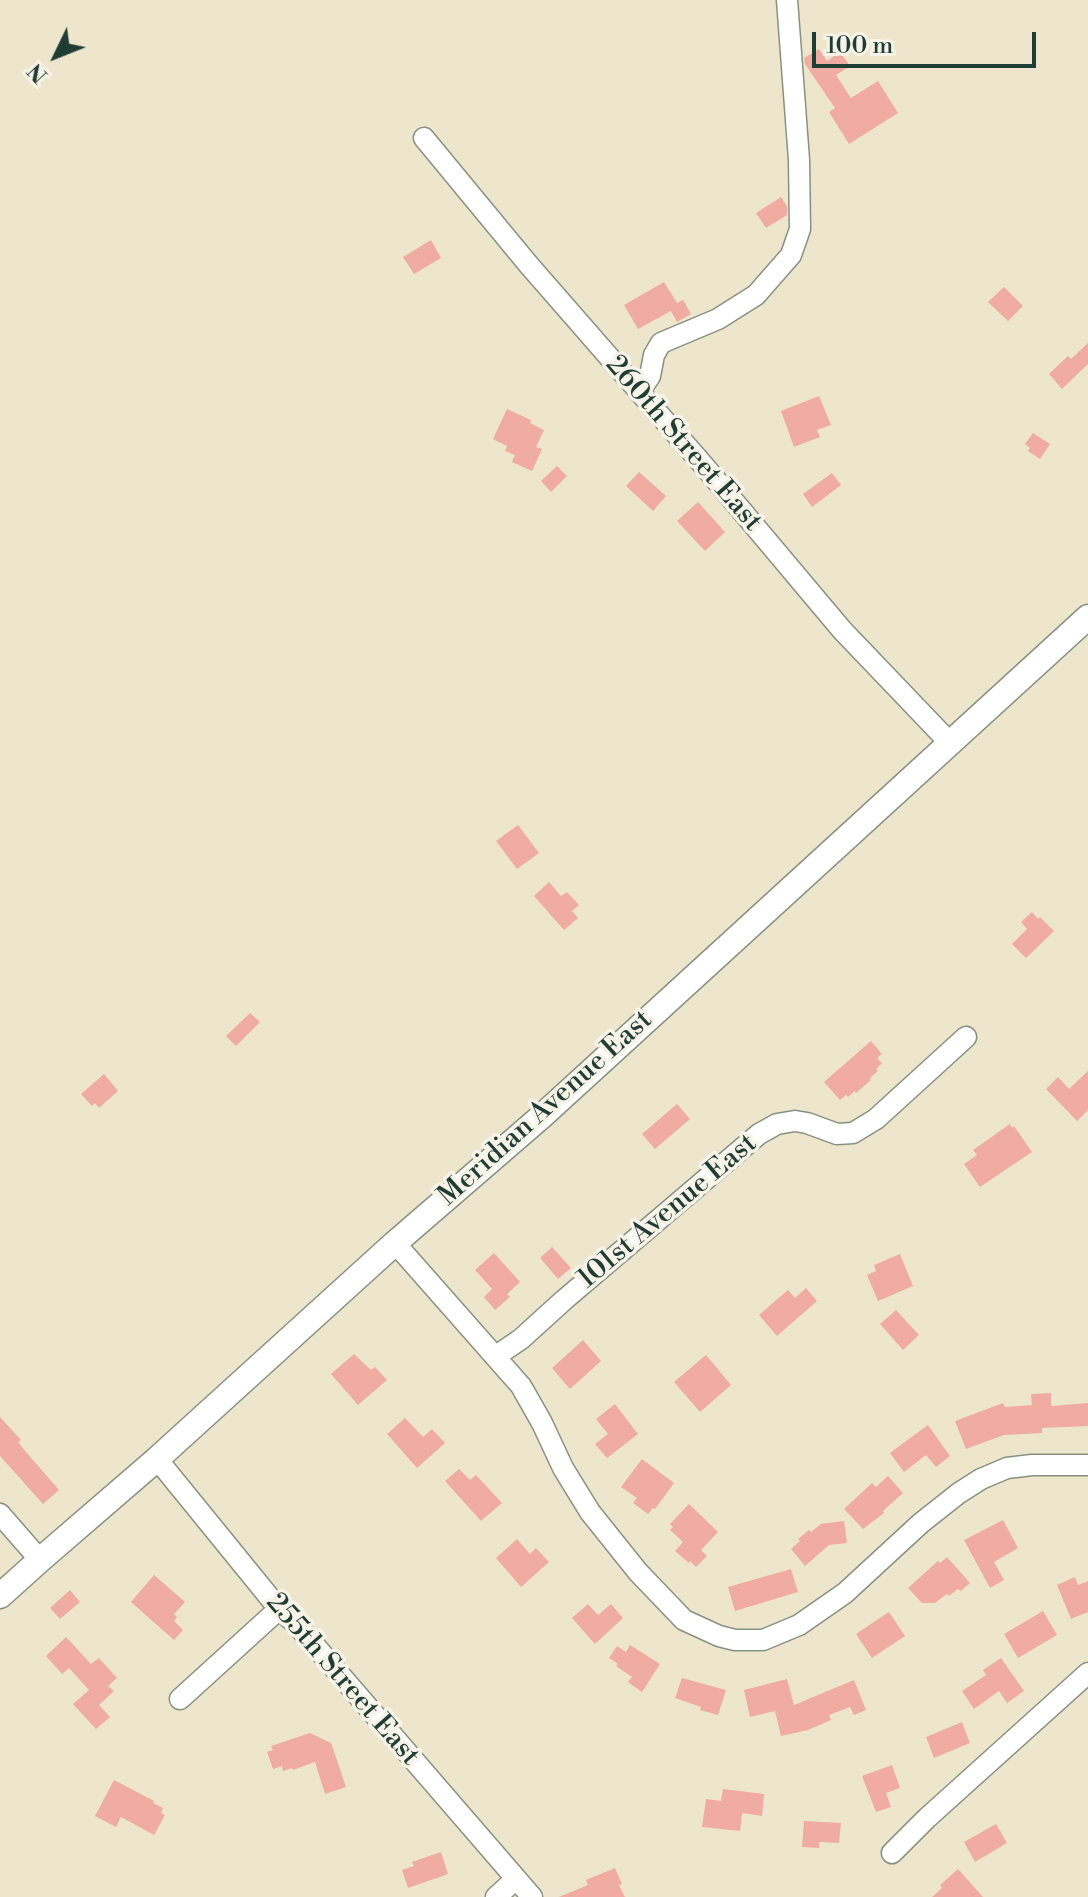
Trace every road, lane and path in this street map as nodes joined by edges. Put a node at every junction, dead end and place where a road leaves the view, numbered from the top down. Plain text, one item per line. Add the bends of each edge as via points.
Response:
1 (787, 0) edge
2 (424, 138) dead end
3 (639, 392) junction
4 (1088, 617) edge
5 (950, 743) junction
6 (966, 1037) dead end
7 (395, 1243) junction
8 (496, 1356) junction
9 (157, 1459) junction
10 (1088, 1465) edge
11 (0, 1514) edge
12 (40, 1560) junction
13 (0, 1596) edge
14 (279, 1609) junction
15 (1088, 1673) edge
16 (180, 1699) dead end
17 (892, 1853) dead end
18 (516, 1879) junction
19 (496, 1897) edge
20 (532, 1897) edge

1 - 3 street via 799,160 800,229 791,255 756,295 718,319 661,343
2 - 3 street, 260th Street East
3 - 5 street, 260th Street East via 842,630
4 - 5 main road, Meridian Avenue East
5 - 7 main road, Meridian Avenue East via 542,1116
6 - 8 street, 101st Avenue East via 876,1119 853,1133 837,1134 795,1121 759,1134
7 - 8 street
7 - 9 main road, Meridian Avenue East
8 - 10 street via 521,1386 590,1512 638,1572 684,1620 735,1640 763,1640 799,1625 981,1479 1007,1468
9 - 12 main road, Meridian Avenue East
9 - 14 street, 255th Street East
11 - 12 street
12 - 13 main road, Meridian Avenue East
14 - 16 street
14 - 18 street, 255th Street East
15 - 17 street
18 - 19 street
18 - 20 street, 255th Street East

